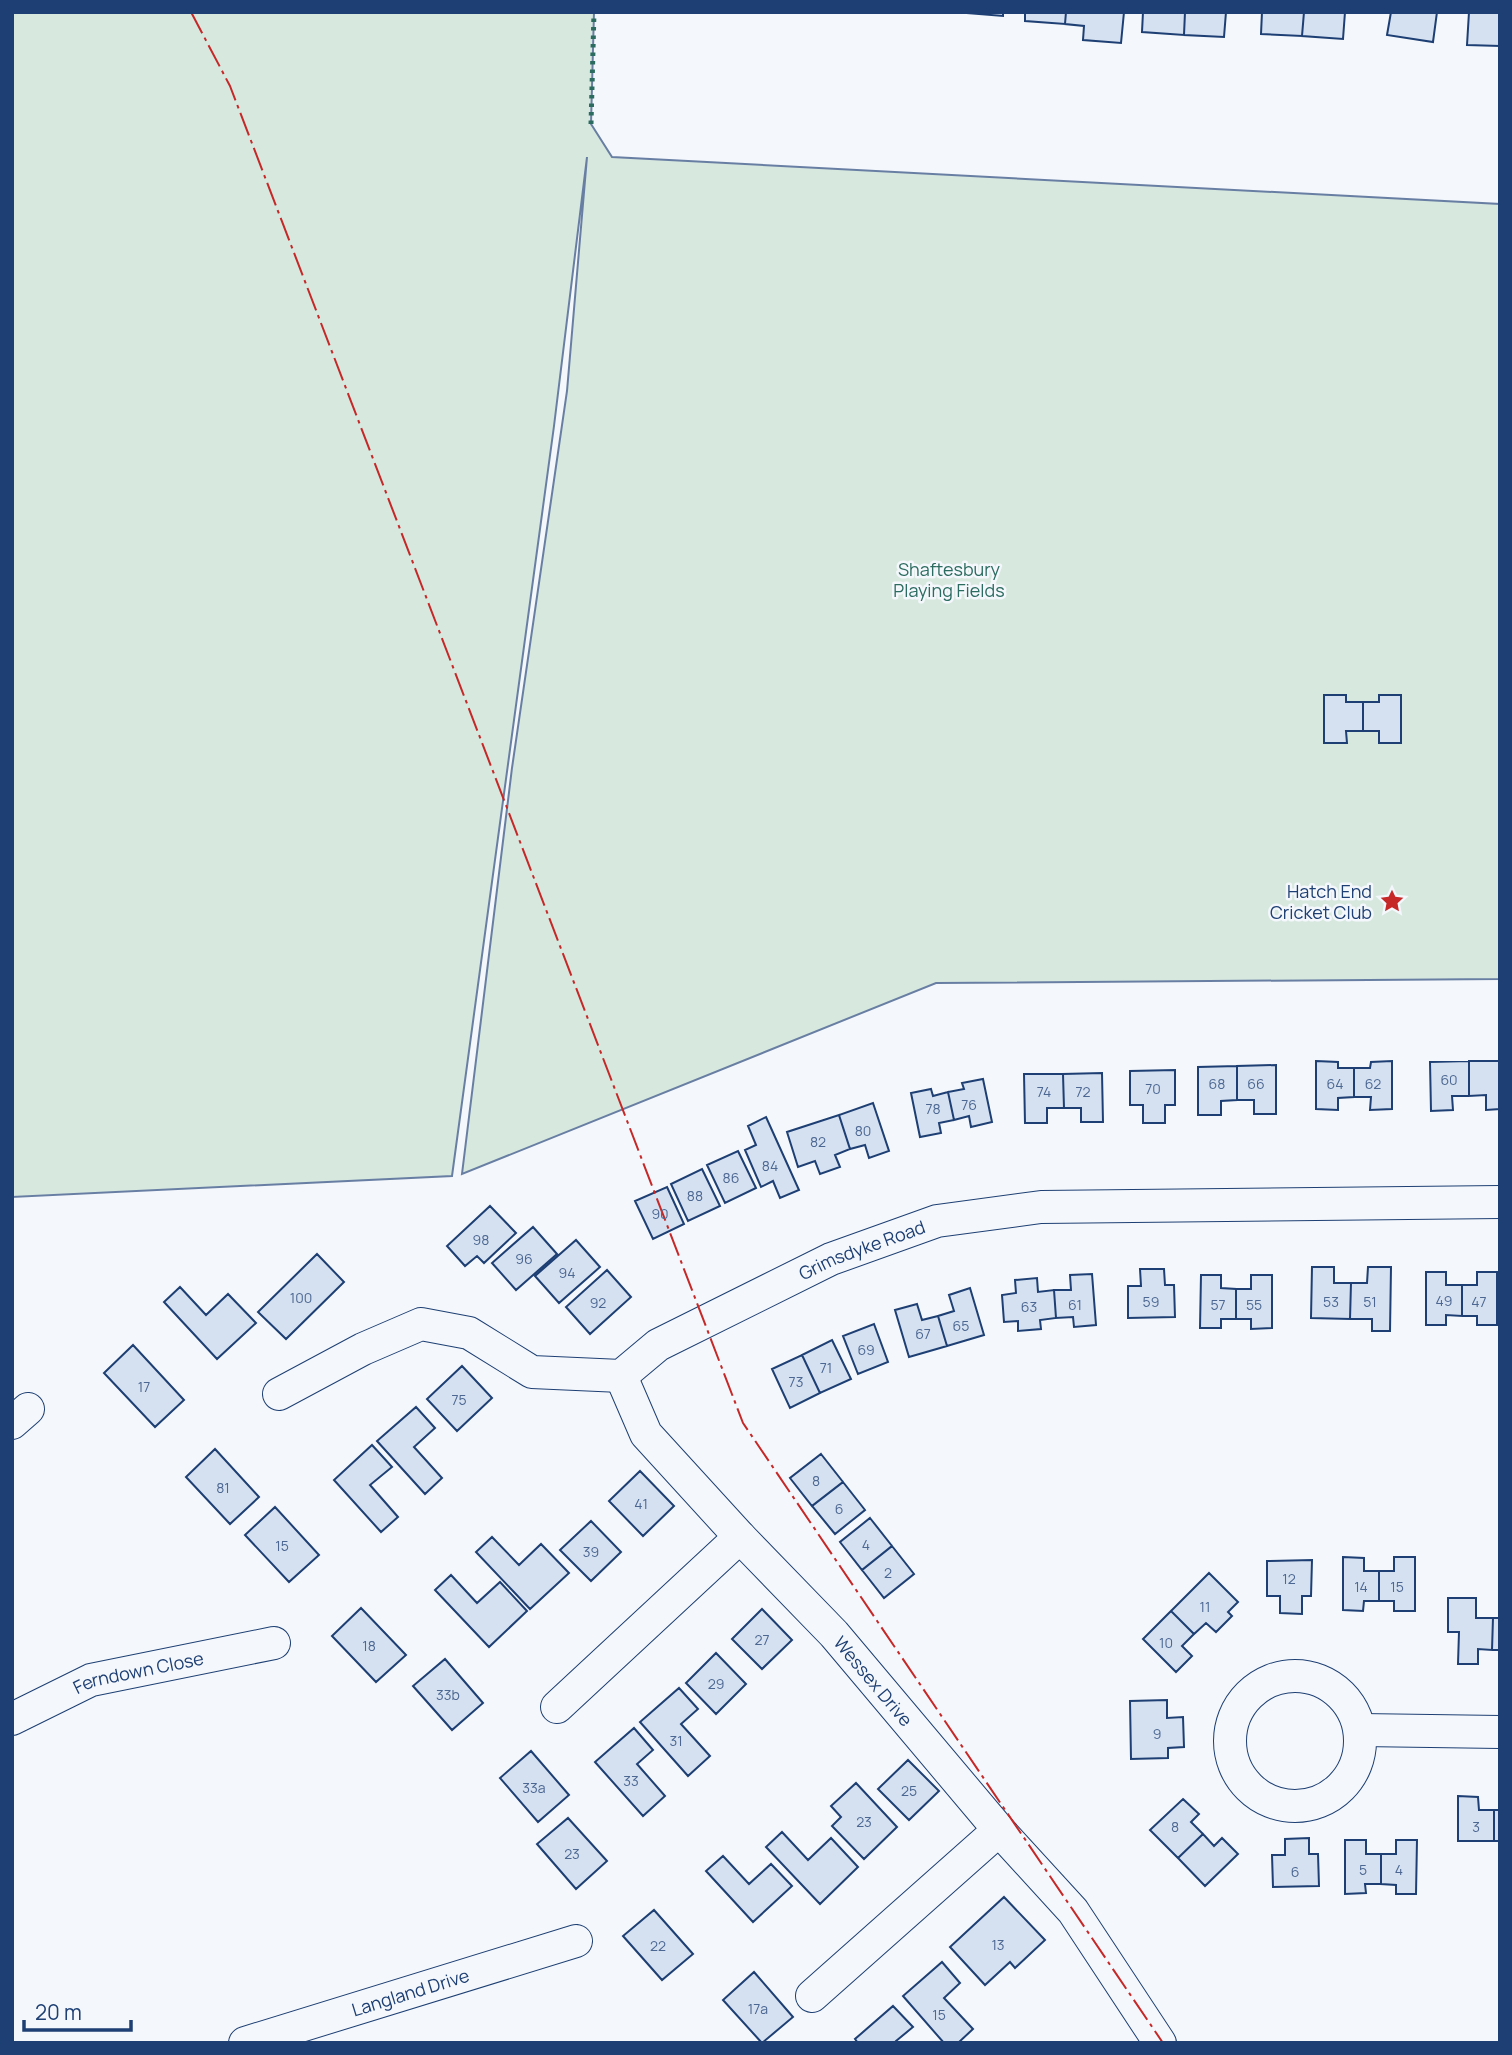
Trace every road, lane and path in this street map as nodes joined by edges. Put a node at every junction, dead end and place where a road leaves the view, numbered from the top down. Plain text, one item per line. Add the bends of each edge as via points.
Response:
1 (1500, 1202) edge
2 (621, 1376) junction
3 (279, 1394) dead end
4 (740, 1537) junction
5 (274, 1643) dead end
6 (556, 1707) dead end
7 (12, 1719) edge
8 (1361, 1730) junction
9 (1500, 1732) edge
10 (999, 1830) junction
11 (576, 1941) dead end
12 (812, 1996) dead end
13 (245, 2043) edge
14 (1160, 2043) edge

1 - 2 street, Grimsdyke Road via 1041,1206 937,1221 831,1259 658,1345
2 - 3 street via 532,1372 469,1333 421,1324
2 - 4 street, Wessex Drive via 646,1434
4 - 6 street
4 - 10 street, Wessex Drive via 834,1633
5 - 7 street, Ferndown Close via 91,1681
8 - 8 street via 1361,1750 1352,1774 1335,1794 1312,1805 1286,1807 1262,1799 1242,1782 1231,1759 1229,1733 1238,1708 1255,1689 1278,1678 1304,1676 1328,1684 1348,1701
8 - 9 street
10 - 12 street
10 - 14 street, Wessex Drive via 1073,1911
11 - 13 street, Langland Drive

